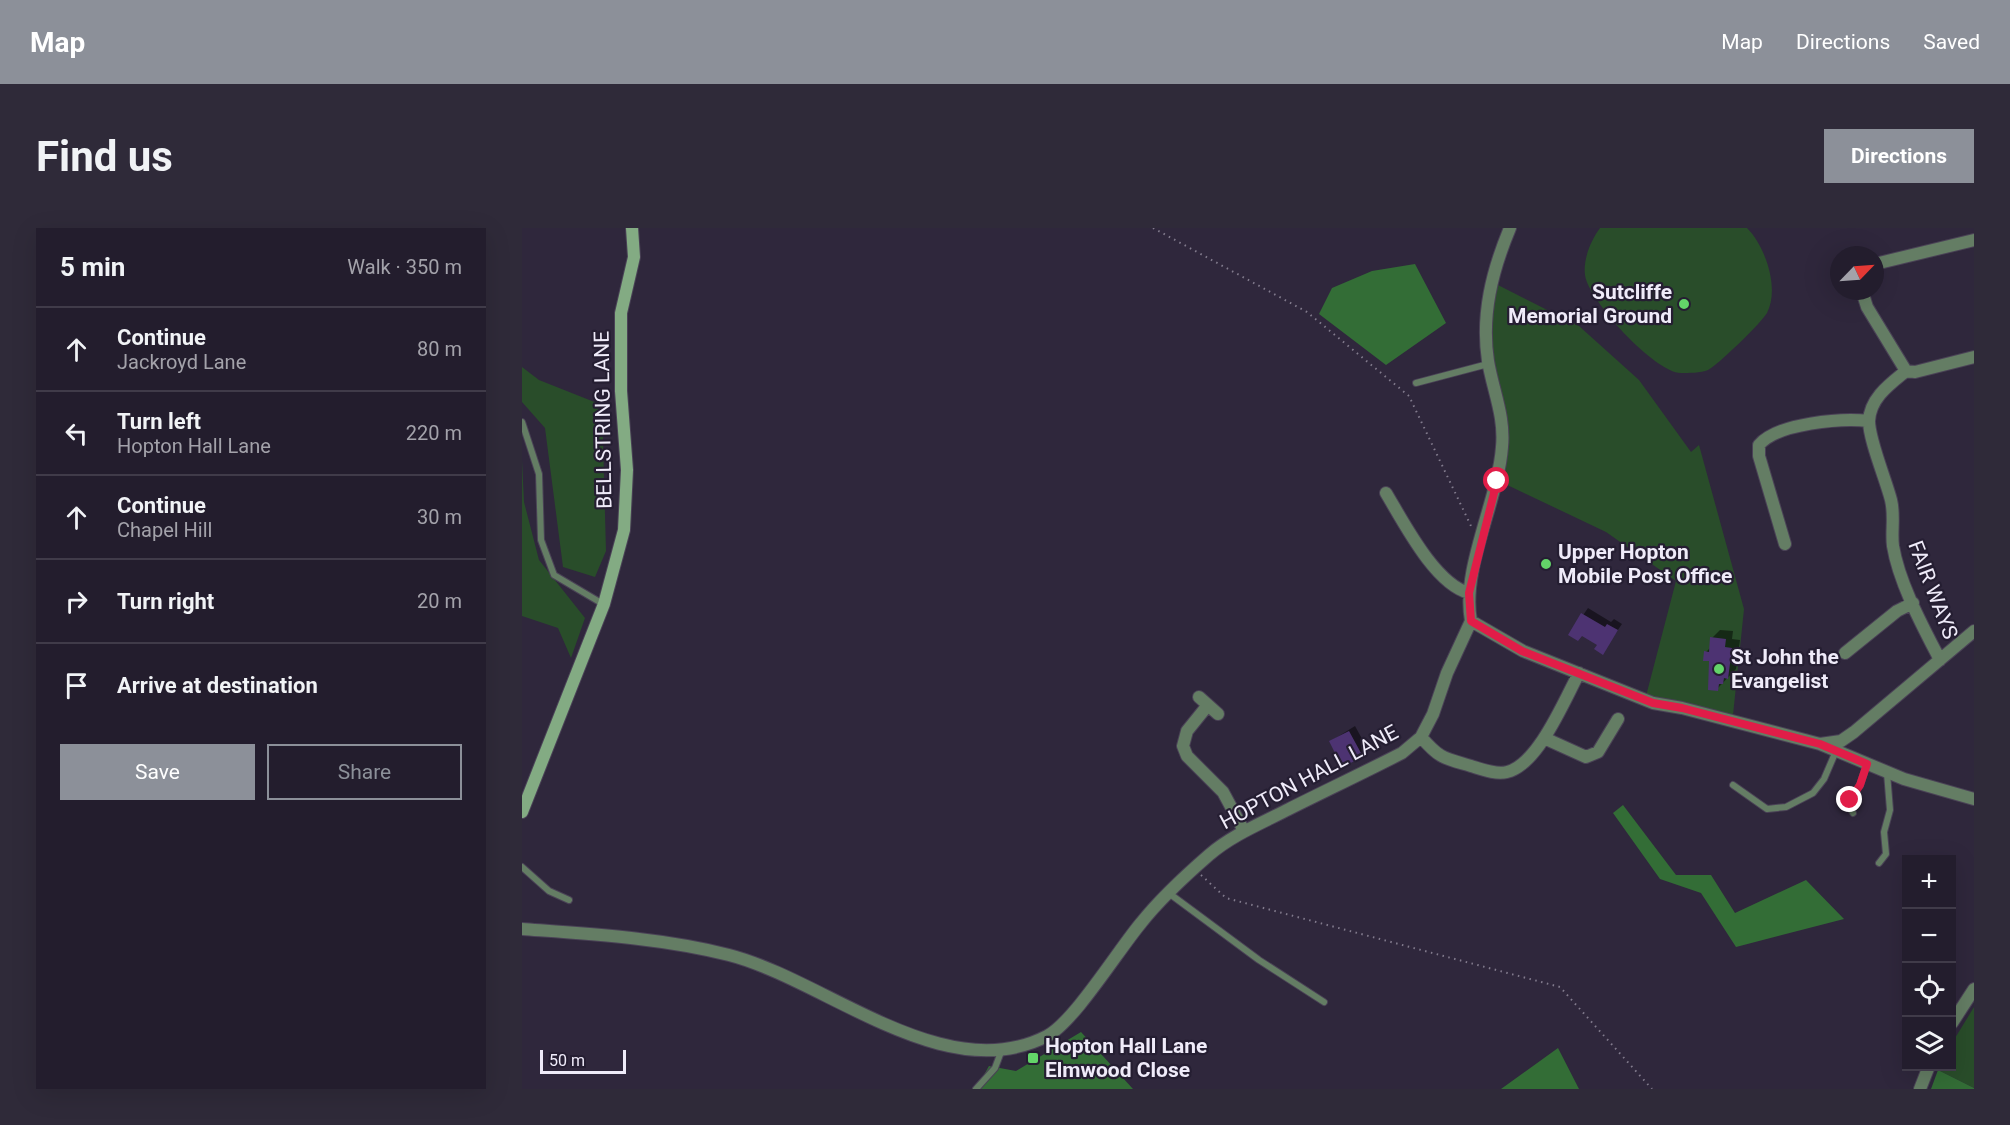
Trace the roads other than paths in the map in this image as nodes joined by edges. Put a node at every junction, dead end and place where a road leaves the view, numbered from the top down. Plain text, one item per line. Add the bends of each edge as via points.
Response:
1 (632, 228) edge
2 (1510, 228) edge
3 (1974, 240) edge
4 (1884, 262) edge
5 (1865, 300) edge
6 (1974, 357) edge
7 (1489, 364) junction
8 (1906, 370) junction
9 (1416, 383) dead end
10 (1869, 421) junction
11 (522, 422) edge
12 (1386, 493) dead end
13 (1785, 544) dead end
14 (1469, 593) junction
15 (1913, 603) junction
16 (604, 604) junction
17 (1471, 621) junction
18 (1974, 631) edge
19 (1845, 653) dead end
20 (1940, 660) junction
21 (1579, 673) junction
22 (1209, 705) dead end
23 (1618, 719) dead end
24 (1421, 737) junction
25 (1544, 738) junction
26 (1820, 744) junction
27 (1836, 751) junction
28 (1867, 764) junction
29 (1887, 772) junction
30 (1733, 785) dead end
31 (1974, 799) edge
32 (522, 812) edge
33 (1853, 813) dead end
34 (1244, 831) junction
35 (1879, 863) dead end
36 (522, 867) edge
37 (1170, 894) junction
38 (569, 900) dead end
39 (522, 929) edge
40 (1974, 989) edge
41 (1324, 1002) dead end
42 (1956, 1017) edge
43 (1001, 1052) junction
44 (1927, 1071) edge
45 (976, 1089) edge
46 (1920, 1089) edge

1 - 16 main road, BELLSTRING LANE via 634,257 621,313 627,470 624,530
2 - 7 street via 1491,281 1485,337
3 - 4 street
5 - 8 street
6 - 8 street via 1915,372
7 - 9 lane
7 - 14 street via 1501,410 1502,447
8 - 10 street via 1882,391
10 - 13 street via 1826,420 1768,437 1759,445
10 - 15 street, FAIR WAYS via 1892,504 1895,557
11 - 16 lane via 539,474 541,540 554,575
12 - 14 street via 1440,574 1454,588
14 - 17 street
15 - 19 street via 1897,611
15 - 20 street, FAIR WAYS
16 - 32 main road, BELLSTRING LANE
17 - 21 street via 1522,651
17 - 24 street, HOPTON HALL LANE
18 - 20 street
20 - 26 street via 1854,732 1841,741
21 - 25 street
21 - 26 street via 1653,703
22 - 34 street via 1186,731 1183,746 1187,756 1223,792
23 - 25 street via 1598,752 1586,757
24 - 25 street via 1438,756 1488,771 1507,772 1526,761
24 - 34 street, HOPTON HALL LANE via 1402,753
26 - 27 street
27 - 28 street
27 - 30 lane via 1813,793 1786,807 1767,808
28 - 29 street
28 - 33 lane via 1850,800
29 - 31 street
29 - 35 lane via 1890,810 1884,832 1886,855
34 - 37 street, HOPTON HALL LANE via 1210,854
36 - 38 lane via 549,891
37 - 41 lane
37 - 43 street, HOPTON HALL LANE via 1143,920 1064,1022 1050,1035
39 - 43 street, HOPTON HALL LANE via 656,942 729,955 793,979 902,1032 960,1047
40 - 42 street
43 - 45 lane via 995,1068
44 - 46 street

